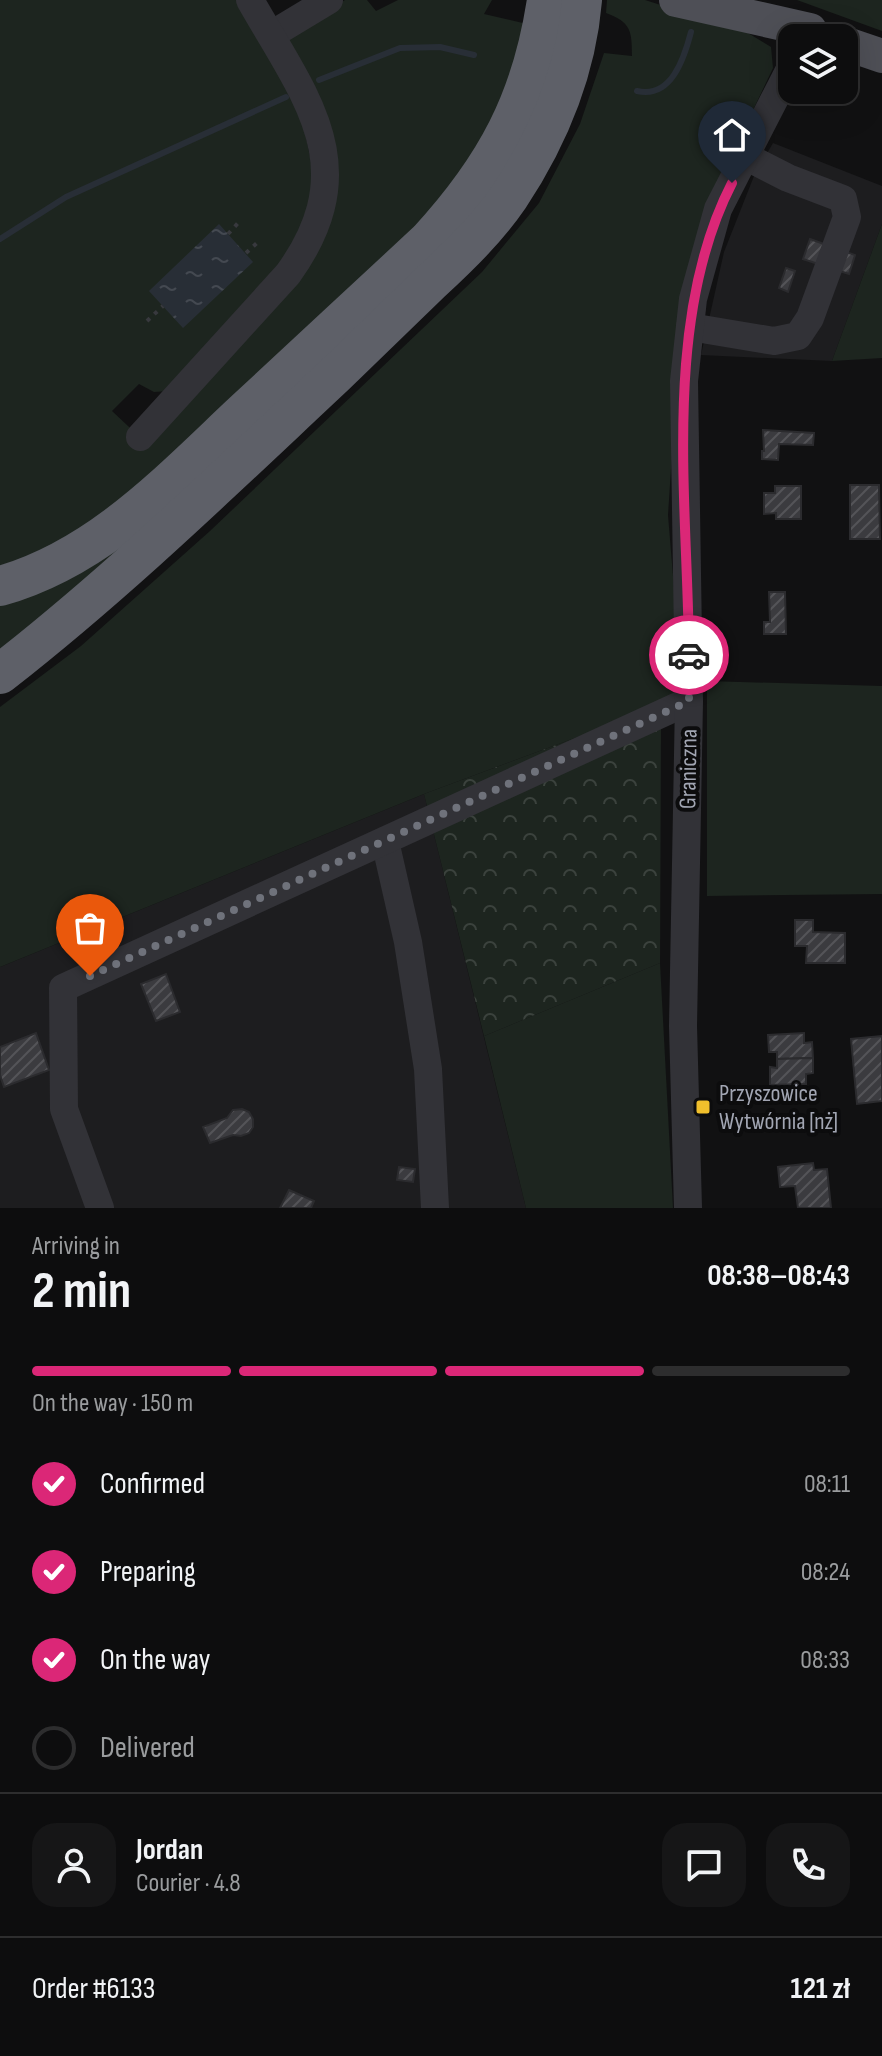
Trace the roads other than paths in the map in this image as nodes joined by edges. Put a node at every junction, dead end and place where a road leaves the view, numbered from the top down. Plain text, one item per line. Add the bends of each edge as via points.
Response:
1 (250, 0) edge
2 (329, 0) edge
3 (676, 0) edge
4 (746, 0) edge
5 (570, 2) edge
6 (793, 24) edge
7 (778, 26) edge
8 (271, 35) junction
9 (858, 48) edge
10 (882, 56) edge
11 (778, 92) edge
12 (745, 156) junction
13 (690, 327) junction
14 (140, 437) dead end
15 (0, 586) edge
16 (0, 674) edge
17 (689, 701) junction
18 (385, 841) junction
19 (100, 1208) edge
20 (435, 1208) edge
21 (688, 1208) edge

1 - 8 street
2 - 8 street
3 - 7 main road
4 - 6 main road
5 - 15 highway via 499,150 462,204 428,241 145,504 55,566
5 - 16 highway via 570,67 548,130 486,228 162,536
8 - 14 street via 319,128 325,174 319,218 288,274
9 - 10 main road
11 - 12 street, Graniczna
12 - 13 street, Graniczna via 718,209
12 - 13 street via 843,199 847,217 810,318 798,336 774,341
13 - 17 street, Graniczna via 684,381
17 - 18 street
17 - 21 street, Graniczna via 683,1026
18 - 19 street via 63,988 64,1109
18 - 20 street via 428,1069

